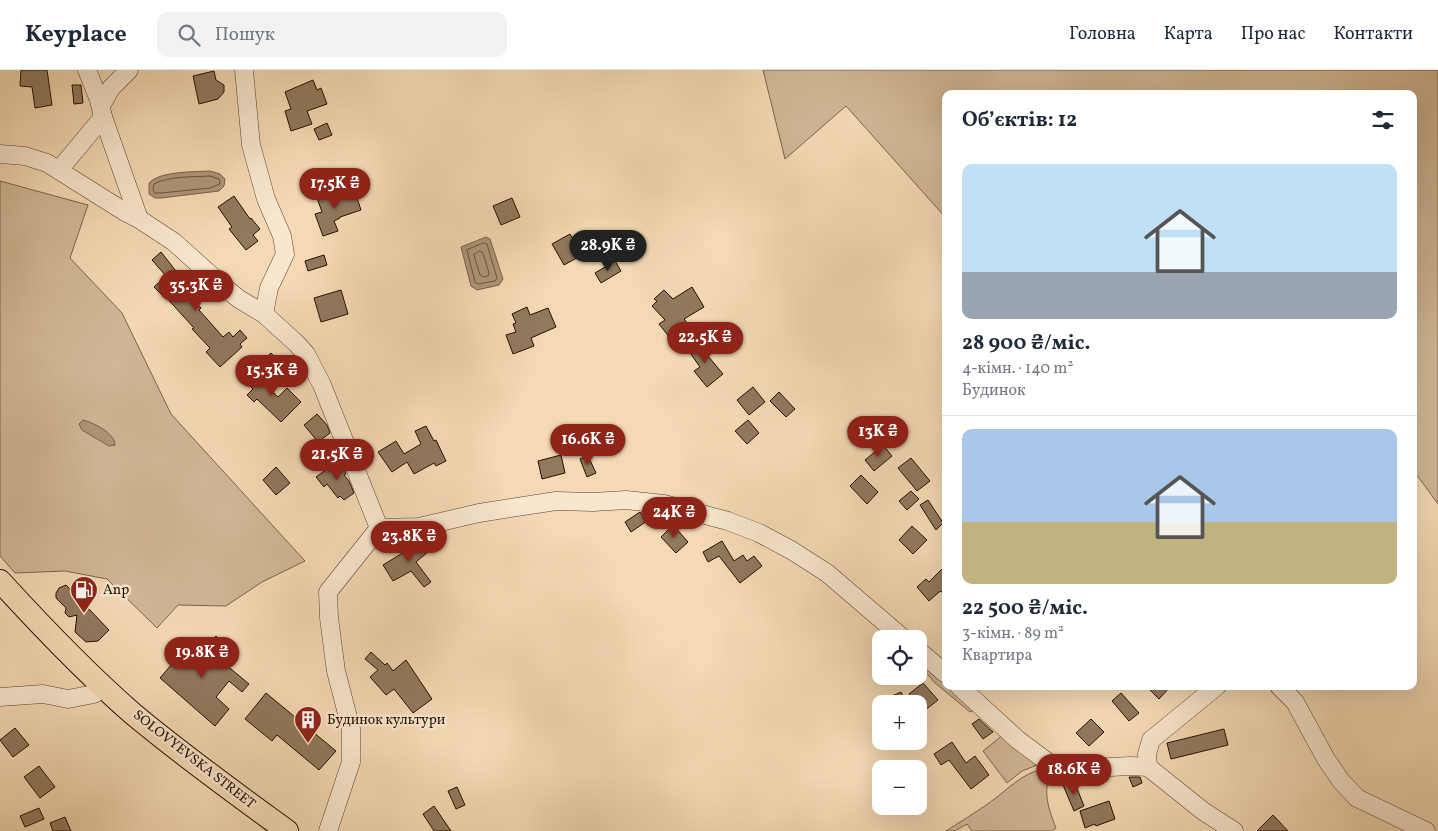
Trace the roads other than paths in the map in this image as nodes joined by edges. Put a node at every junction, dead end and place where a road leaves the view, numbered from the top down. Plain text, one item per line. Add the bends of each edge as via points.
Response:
1 (87, 70) edge
2 (128, 70) edge
3 (244, 70) edge
4 (102, 112) junction
5 (0, 154) edge
6 (59, 170) junction
7 (139, 219) junction
8 (264, 314) junction
9 (379, 528) junction
10 (0, 581) edge
11 (894, 630) edge
12 (927, 658) edge
13 (942, 671) edge
14 (102, 686) junction
15 (963, 690) edge
16 (1212, 690) edge
17 (1283, 690) edge
18 (0, 697) edge
19 (1148, 767) junction
20 (287, 831) edge
21 (328, 831) edge
22 (1234, 831) edge
23 (1426, 831) edge

1 - 4 street
2 - 4 street via 111,88
3 - 8 street via 251,145 285,254 269,288
4 - 6 street
4 - 7 street
5 - 6 street via 25,156
6 - 7 street
7 - 8 street via 174,242 231,293
8 - 9 street via 306,354 322,385
9 - 11 street via 419,527 479,513 556,501 626,500 664,504 728,520 791,550 827,573
9 - 21 street via 328,592 336,671 351,729 351,762
10 - 14 main road, SOLOVYEVSKA STREET
12 - 13 street
14 - 18 street via 94,694 68,699 42,694
14 - 20 main road, SOLOVYEVSKA STREET via 182,753
15 - 19 street via 1018,740 1053,766
16 - 19 street via 1151,740
17 - 23 street via 1295,702 1341,781 1357,798
19 - 22 street

